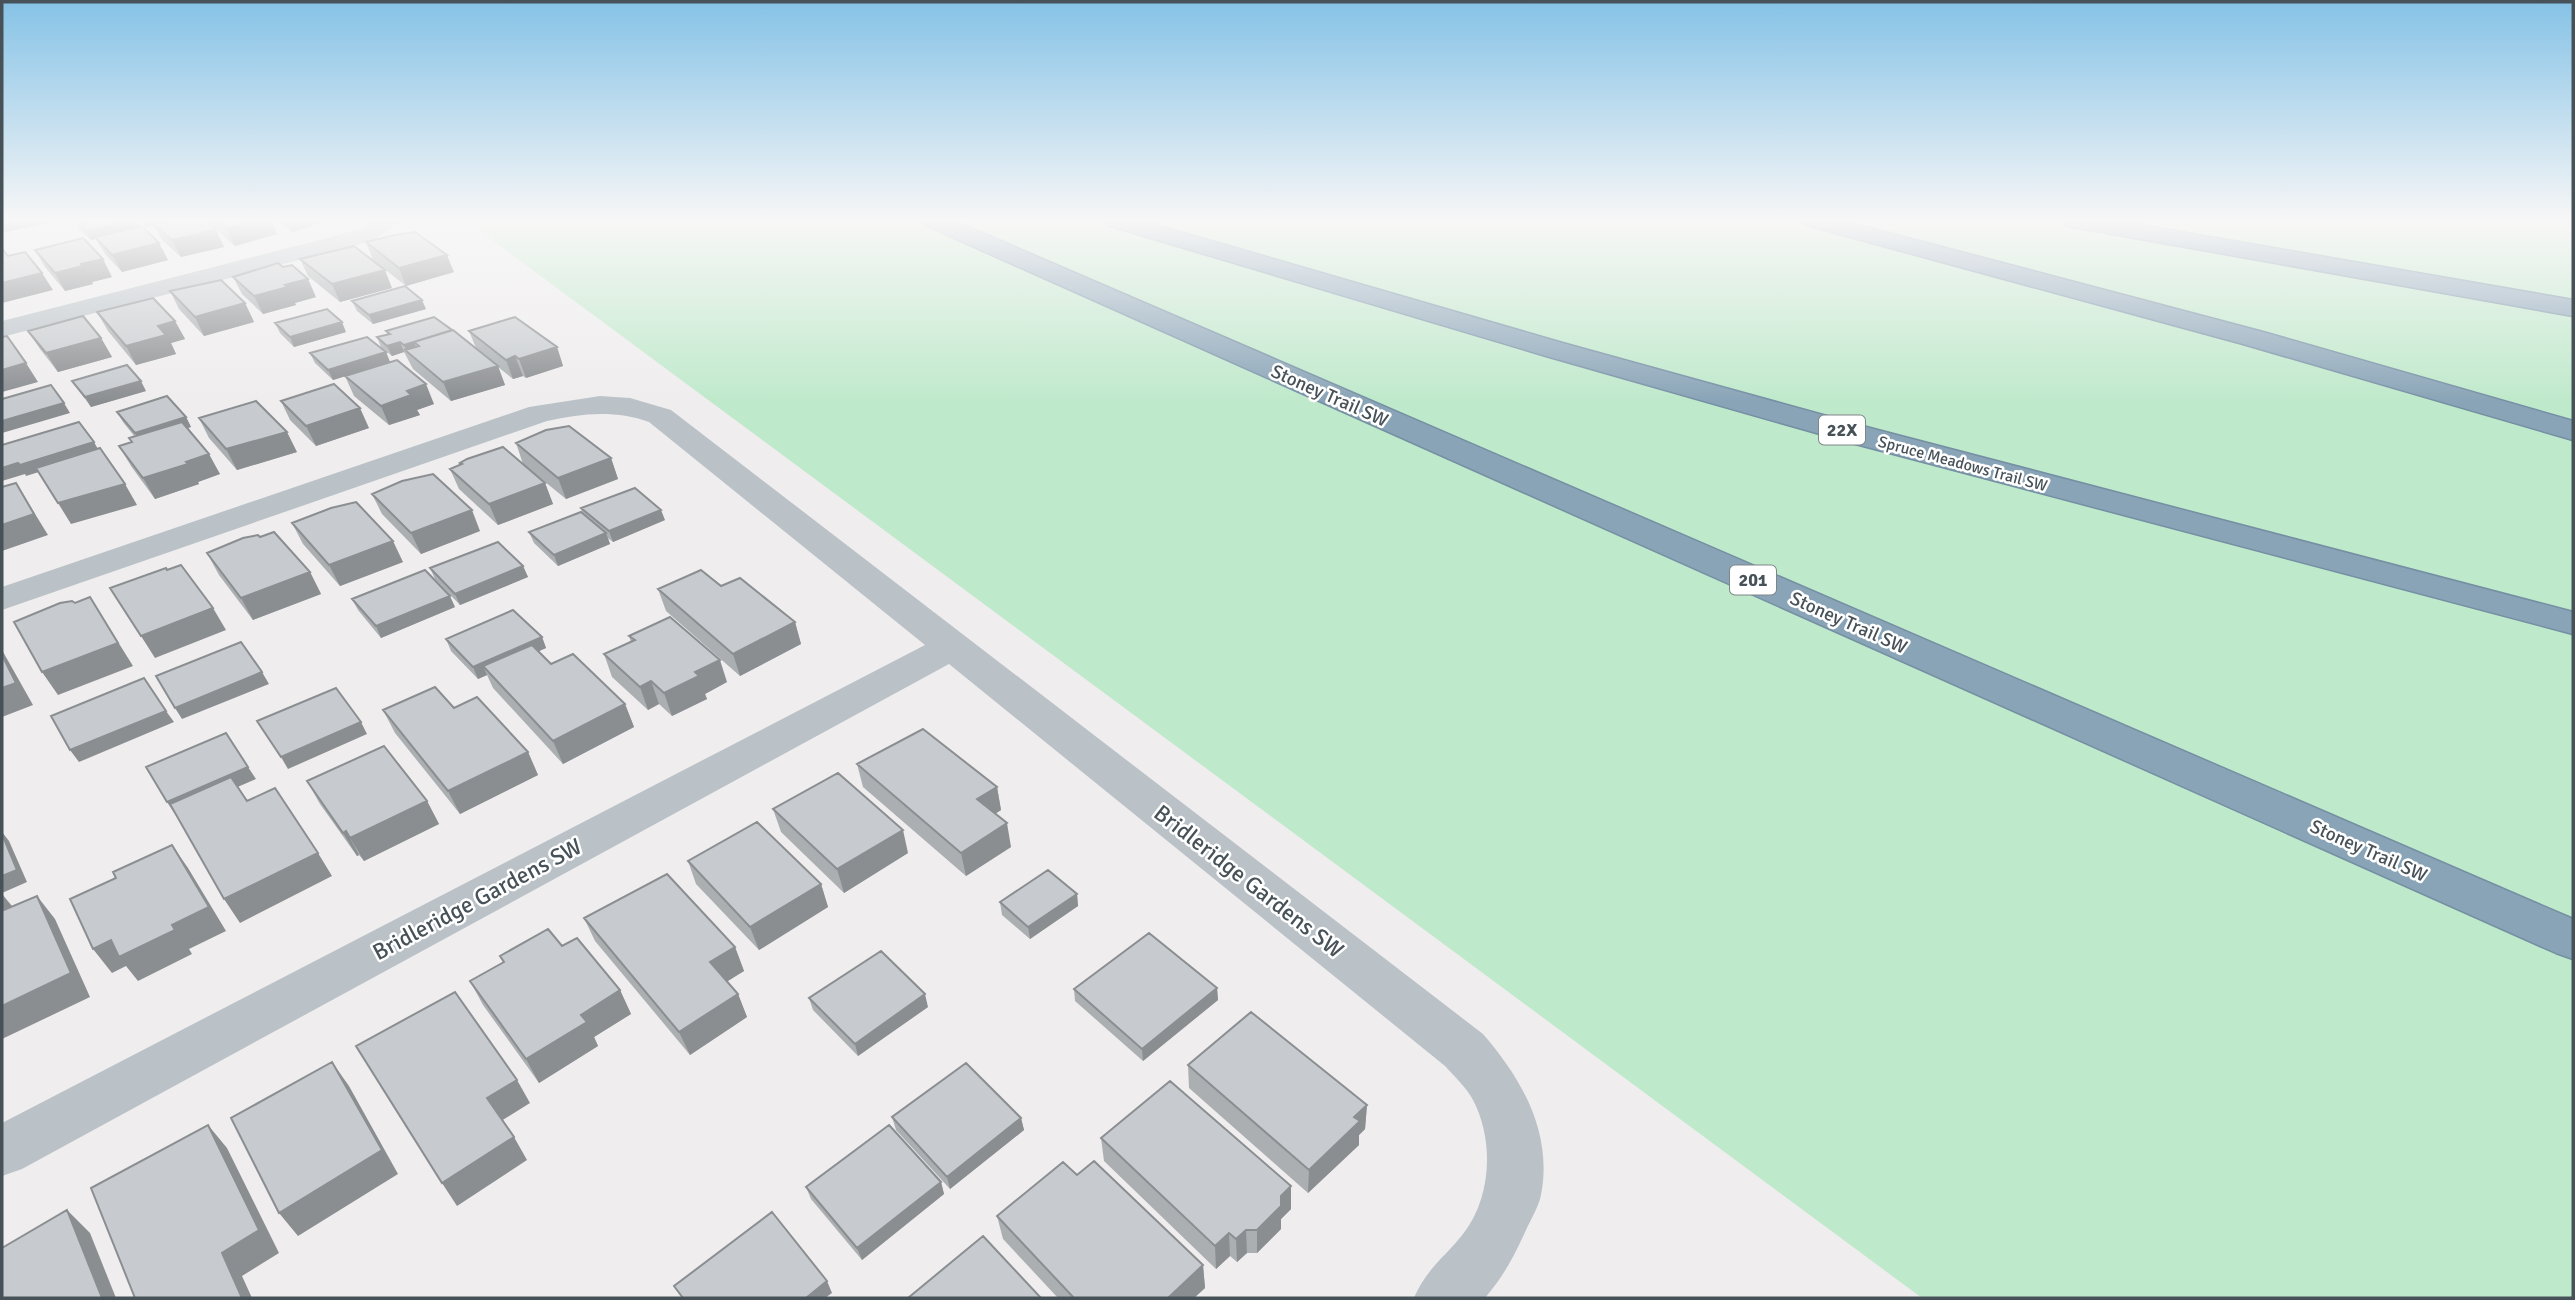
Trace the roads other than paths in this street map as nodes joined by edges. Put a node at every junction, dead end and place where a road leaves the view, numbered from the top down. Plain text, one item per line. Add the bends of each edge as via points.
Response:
1 (190, 281) edge
2 (1071, 281) edge
3 (1321, 281) edge
4 (2040, 281) edge
5 (2418, 281) edge
6 (2573, 308) edge
7 (2, 329) edge
8 (2573, 430) edge
9 (2, 599) edge
10 (2573, 623) edge
11 (952, 648) junction
12 (2573, 940) edge
13 (2, 1151) edge
14 (1445, 1298) edge

1 - 7 street
2 - 12 highway, Stoney Trail SW / 201
3 - 10 highway, Spruce Meadows Trail SW / 22X via 1858,435
4 - 8 highway
5 - 6 highway
9 - 11 street, Bridleridge Gardens SW via 540,413 582,404 625,405 660,416
11 - 13 street, Bridleridge Gardens SW
11 - 14 street, Bridleridge Gardens SW via 1464,1050 1490,1080 1515,1140 1512,1196 1486,1252

